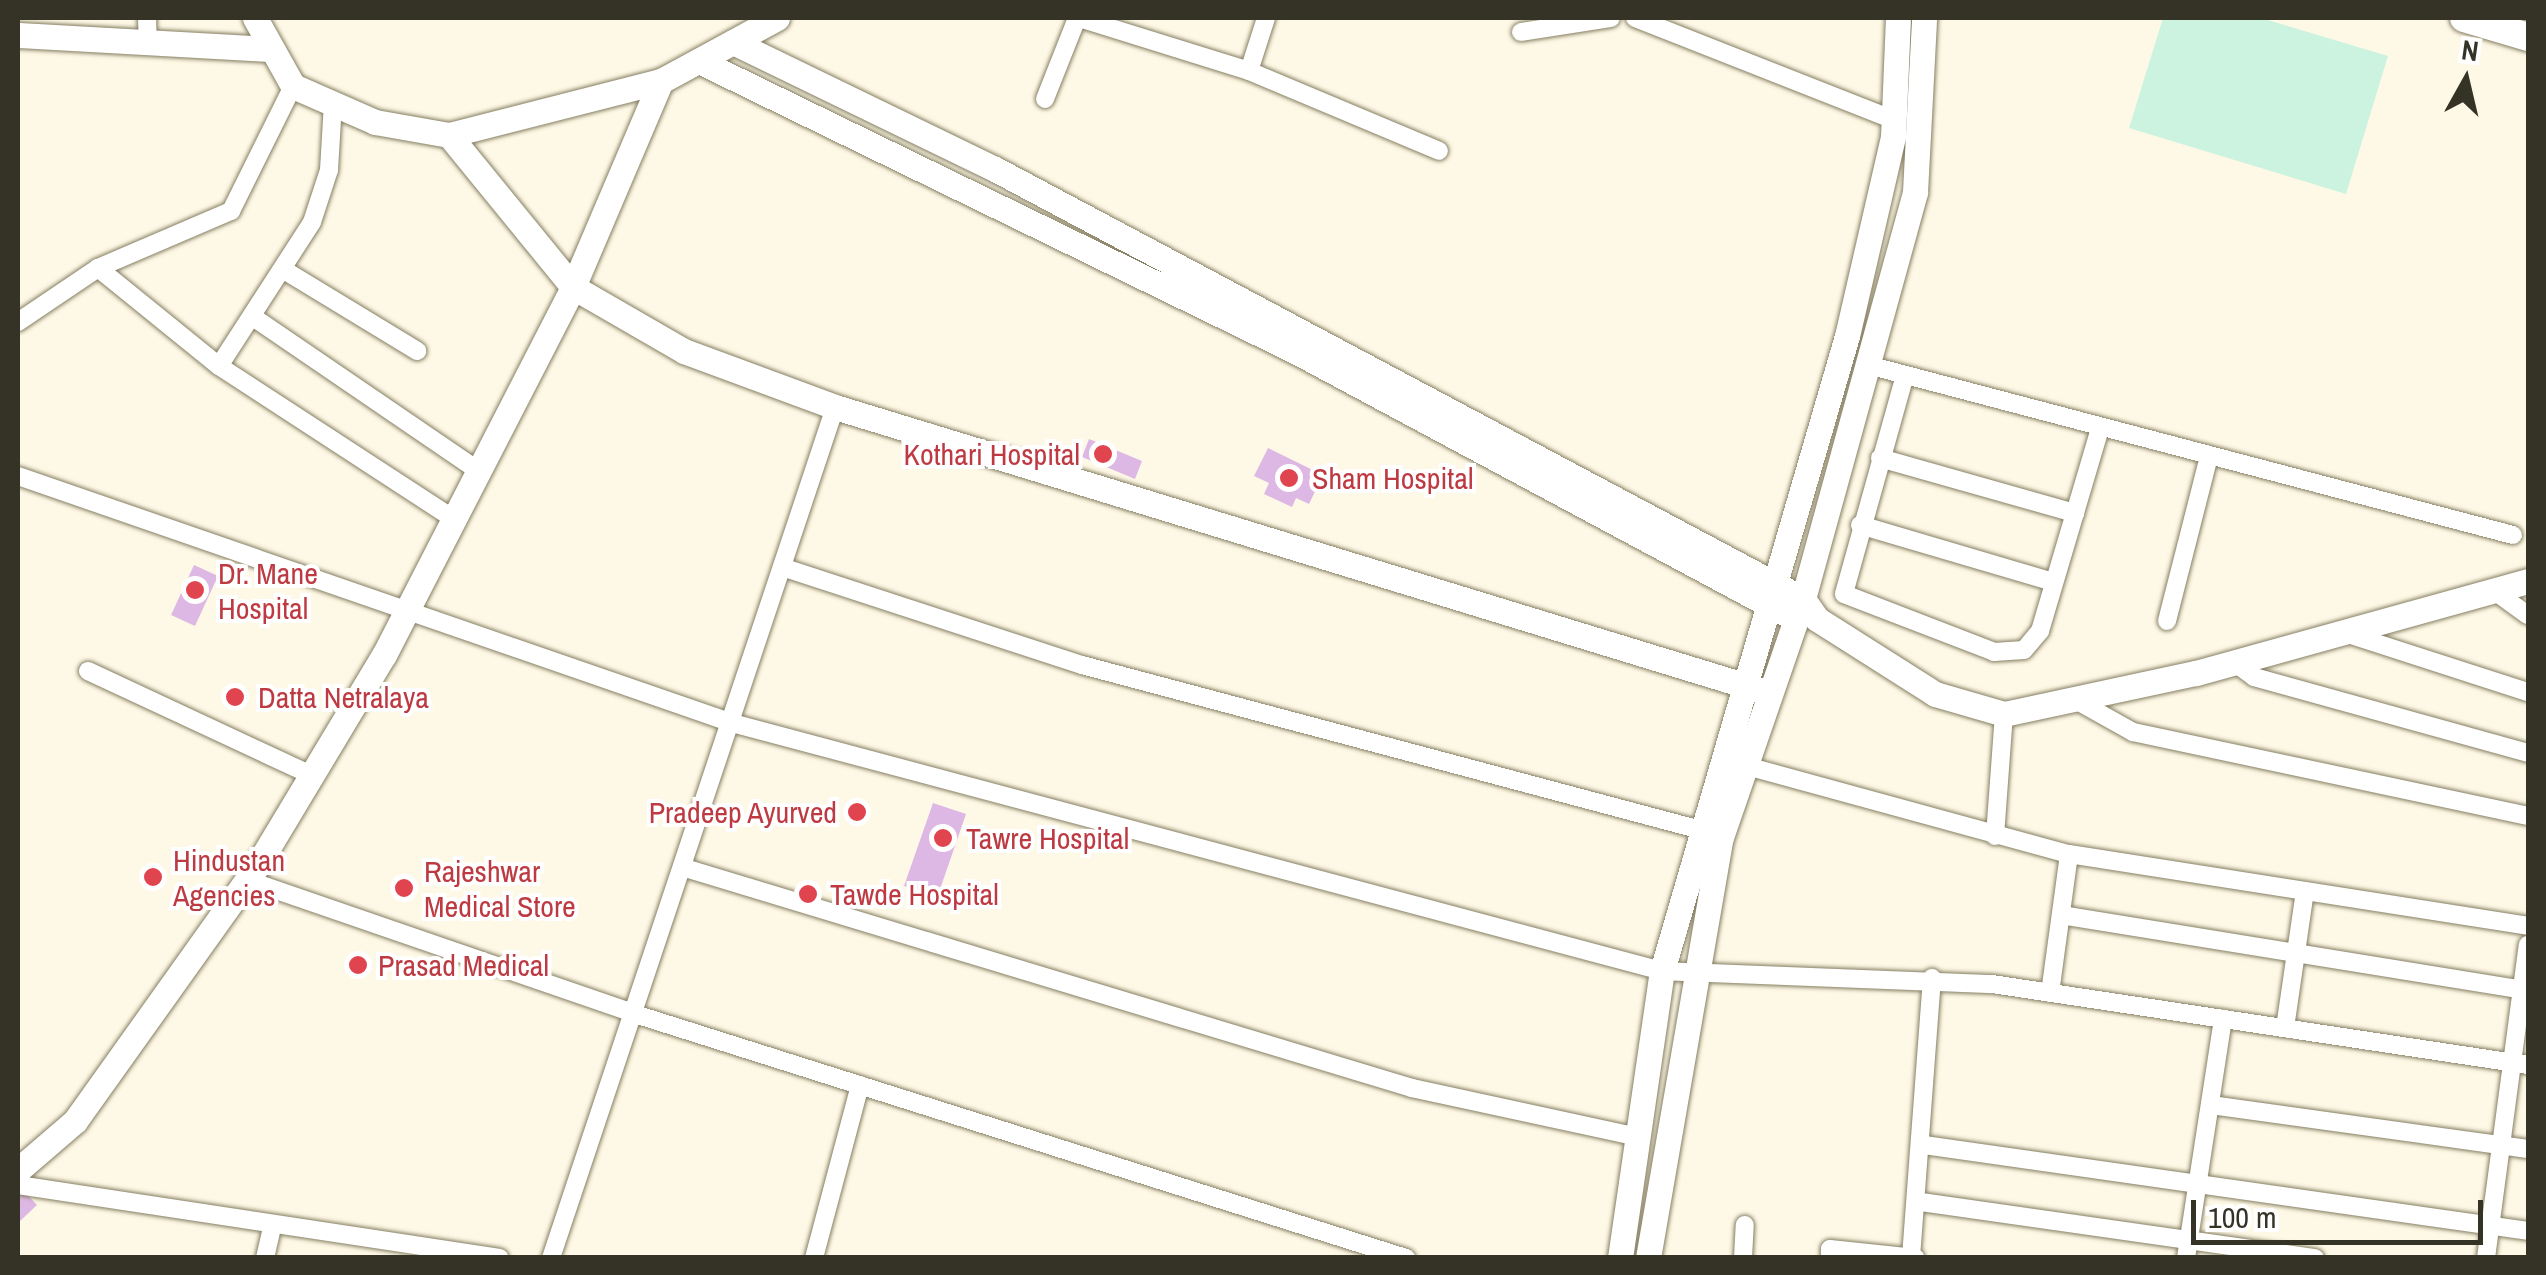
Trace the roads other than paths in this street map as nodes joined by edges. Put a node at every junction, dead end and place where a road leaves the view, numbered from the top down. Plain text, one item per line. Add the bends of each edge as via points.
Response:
1 (148, 18) edge
2 (255, 18) edge
3 (777, 18) edge
4 (1078, 18) edge
5 (1266, 18) edge
6 (1611, 18) edge
7 (1635, 18) edge
8 (1898, 18) edge
9 (1924, 18) edge
10 (2464, 18) edge
11 (1670, 25) edge
12 (1522, 32) dead end
13 (18, 35) edge
14 (2528, 37) edge
15 (733, 42) junction
16 (148, 46) junction
17 (266, 49) junction
18 (699, 62) junction
19 (1250, 71) junction
20 (661, 81) junction
21 (293, 86) junction
22 (1045, 99) dead end
23 (332, 103) junction
24 (1894, 120) junction
25 (448, 135) junction
26 (1440, 151) dead end
27 (284, 270) junction
28 (105, 273) junction
29 (573, 287) junction
30 (253, 316) junction
31 (18, 322) edge
32 (1280, 332) junction
33 (417, 351) dead end
34 (1868, 365) junction
35 (219, 366) junction
36 (1905, 375) junction
37 (835, 406) junction
38 (2100, 428) junction
39 (2209, 456) junction
40 (1880, 458) junction
41 (477, 470) junction
42 (18, 476) edge
43 (2075, 513) junction
44 (452, 518) junction
45 (1860, 525) junction
46 (2513, 536) dead end
47 (782, 567) junction
48 (2528, 581) edge
49 (2054, 582) junction
50 (2500, 595) junction
51 (1794, 607) junction
52 (404, 615) junction
53 (2528, 615) edge
54 (2167, 621) dead end
55 (2348, 634) junction
56 (2235, 663) junction
57 (88, 671) dead end
58 (1758, 689) junction
59 (2528, 692) edge
60 (2074, 699) junction
61 (2004, 714) junction
62 (732, 723) junction
63 (2528, 752) edge
64 (1743, 765) junction
65 (312, 775) junction
66 (2528, 816) edge
67 (1697, 830) junction
68 (1996, 836) junction
69 (2070, 854) junction
70 (685, 868) junction
71 (247, 880) junction
72 (2305, 890) junction
73 (2060, 915) junction
74 (2528, 926) edge
75 (2528, 945) edge
76 (2296, 953) junction
77 (1694, 965) junction
78 (1662, 971) junction
79 (1932, 978) junction
80 (2525, 990) edge
81 (2050, 992) junction
82 (638, 1016) junction
83 (2223, 1018) junction
84 (2284, 1028) junction
85 (2521, 1064) edge
86 (860, 1086) junction
87 (2212, 1105) junction
88 (1639, 1138) junction
89 (2502, 1144) junction
90 (1924, 1145) junction
91 (2528, 1149) edge
92 (18, 1170) edge
93 (2200, 1182) junction
94 (18, 1185) edge
95 (1921, 1202) junction
96 (2492, 1224) junction
97 (1745, 1225) dead end
98 (272, 1227) junction
99 (2528, 1231) edge
100 (2190, 1234) junction
101 (1913, 1257) edge
102 (265, 1258) edge
103 (498, 1258) edge
104 (552, 1258) edge
105 (814, 1258) edge
106 (1406, 1258) edge
107 (1620, 1258) edge
108 (1648, 1258) edge
109 (1744, 1258) edge
110 (1830, 1258) edge
111 (2186, 1258) edge
112 (2315, 1258) edge
113 (2486, 1258) edge

1 - 16 street
2 - 17 street
3 - 15 street
4 - 19 street
4 - 22 street
5 - 19 street
6 - 12 street
7 - 11 street
8 - 24 street
9 - 34 street via 1915,192
10 - 14 main road
11 - 24 street
13 - 16 street
15 - 18 street
15 - 32 street
16 - 17 street
17 - 21 street
18 - 20 street
18 - 32 street
19 - 26 street
20 - 25 street
20 - 29 street
21 - 23 street
21 - 28 street via 231,211
23 - 25 street via 408,131
23 - 27 street via 318,204
24 - 51 street
25 - 29 street
27 - 30 street
27 - 33 street
28 - 31 street
28 - 35 street
29 - 37 street via 684,350
29 - 41 street
30 - 35 street
30 - 41 street
32 - 51 street
34 - 36 street
34 - 51 street
35 - 44 street
36 - 38 street
36 - 40 street
37 - 47 street
37 - 58 street
38 - 39 street
38 - 43 street
39 - 46 street
39 - 54 street
40 - 43 street
40 - 45 street
41 - 44 street
42 - 52 street
43 - 49 street
44 - 52 street
45 - 49 street
45 - 49 street via 1842,583 1851,601 1994,652 2034,641
47 - 62 street
47 - 67 street via 1064,660
48 - 50 street
50 - 53 street
50 - 55 street
51 - 58 street
51 - 61 street via 1935,694
52 - 62 street
52 - 65 street
55 - 56 street
55 - 59 street
56 - 60 street
56 - 63 street via 2254,677
57 - 65 street
58 - 64 street
58 - 67 street
60 - 61 street
60 - 66 street via 2133,732
61 - 68 street
62 - 70 street
62 - 78 street
64 - 68 street
64 - 77 street
65 - 71 street
67 - 78 street
68 - 69 street
69 - 72 street
69 - 73 street
70 - 82 street
70 - 88 street via 1376,1077
71 - 82 street
71 - 92 street via 75,1121
72 - 74 street
72 - 76 street
73 - 76 street
73 - 81 street
75 - 80 street
76 - 80 street
76 - 84 street
77 - 78 street
77 - 79 street
77 - 108 street
78 - 88 street
79 - 81 street
79 - 90 street
80 - 85 street
81 - 83 street
82 - 86 street
82 - 104 street
83 - 84 street
83 - 87 street
84 - 85 street
85 - 89 street
86 - 105 street
86 - 106 street
87 - 89 street
87 - 93 street
88 - 107 street
89 - 91 street
89 - 96 street
90 - 93 street
90 - 95 street
93 - 96 street
93 - 100 street
94 - 98 street
95 - 100 street
95 - 101 street
96 - 99 street
96 - 113 street
97 - 109 street
98 - 102 street
98 - 103 street
100 - 111 street
100 - 112 street
101 - 110 street via 1830,1249

